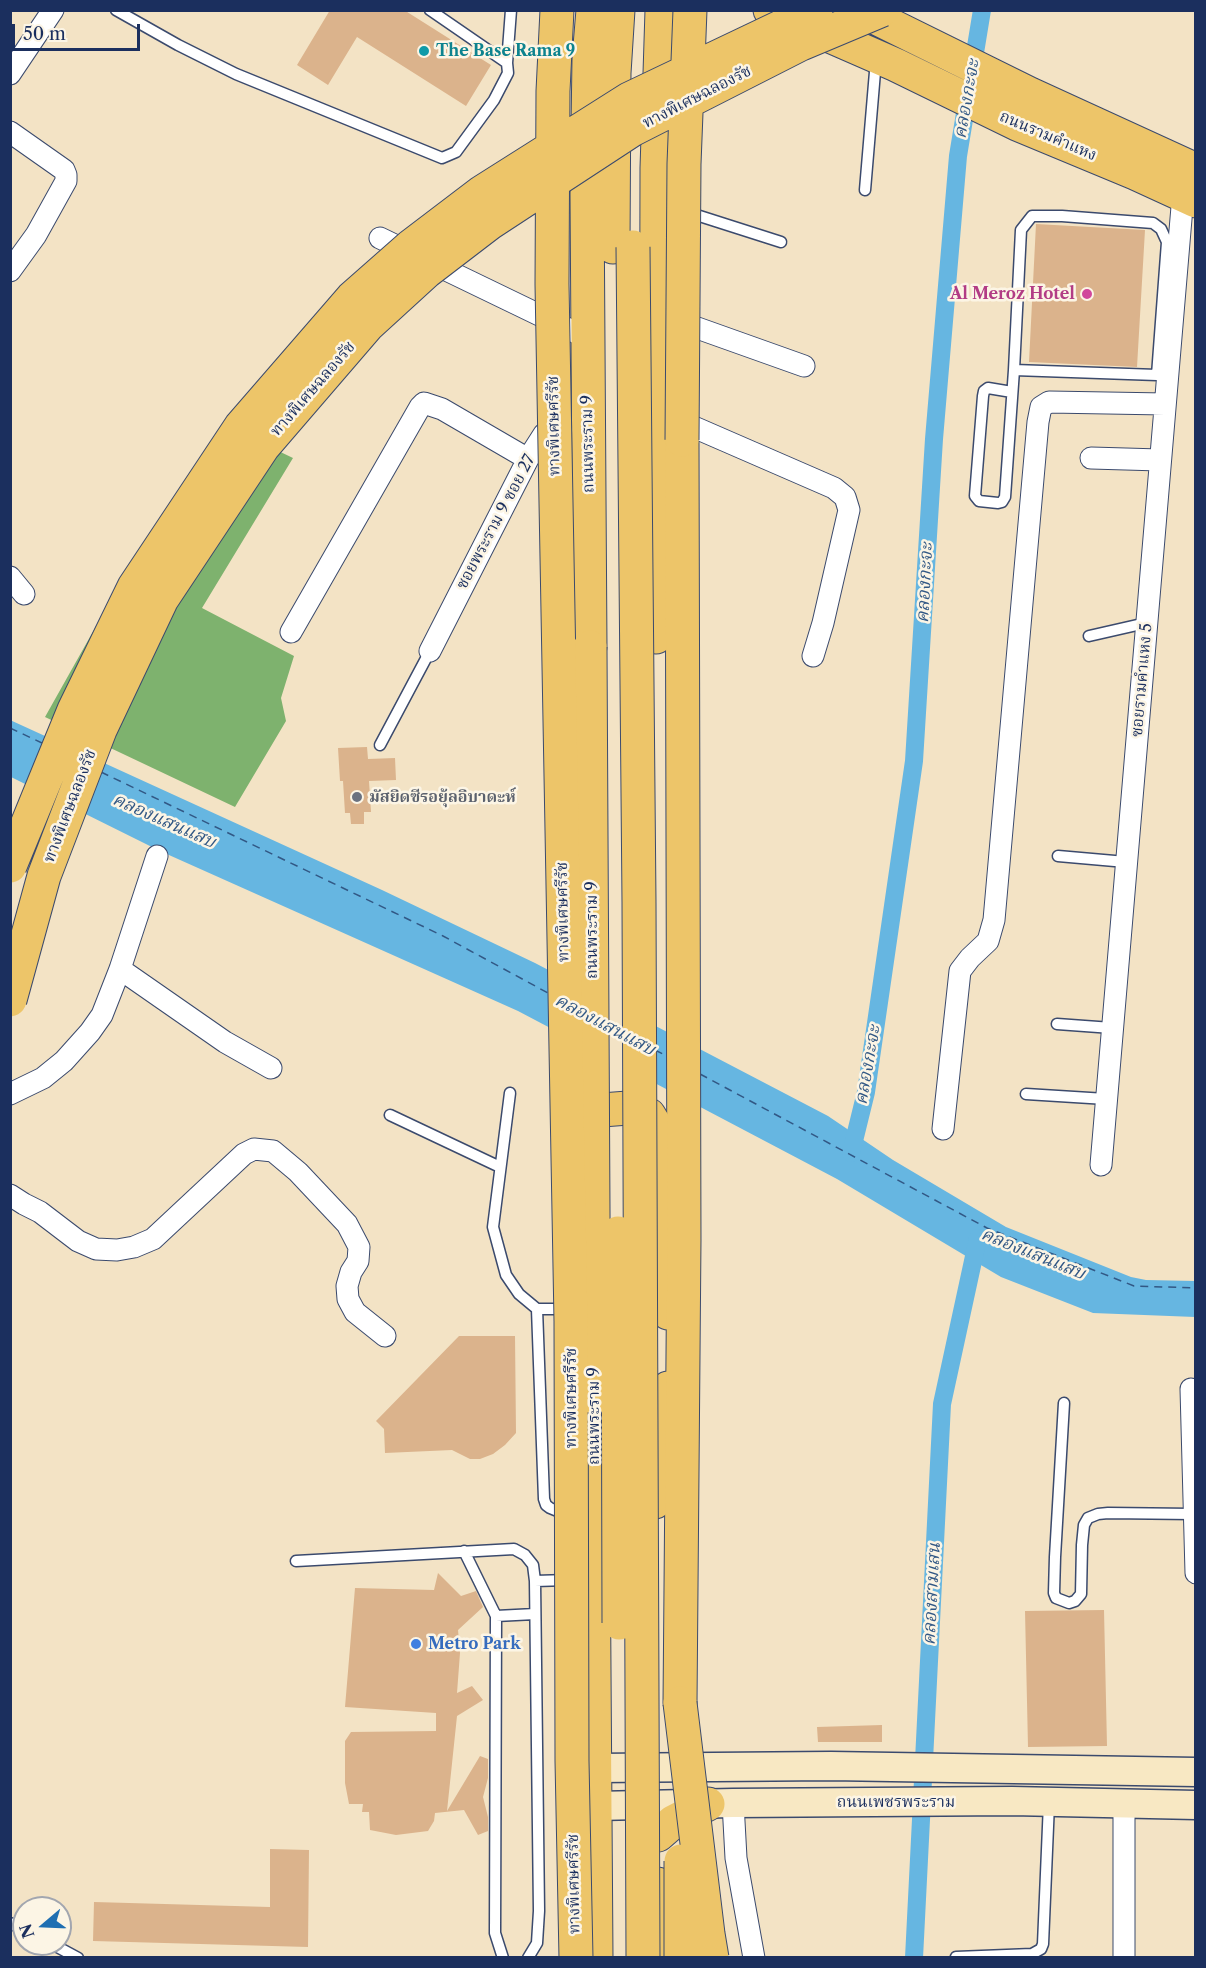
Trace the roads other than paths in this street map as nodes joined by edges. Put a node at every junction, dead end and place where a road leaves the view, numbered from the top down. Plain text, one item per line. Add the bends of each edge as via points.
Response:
1 (54, 10) edge
2 (116, 10) edge
3 (430, 10) edge
4 (511, 10) edge
5 (557, 10) edge
6 (580, 10) edge
7 (593, 10) edge
8 (607, 10) edge
9 (618, 10) edge
10 (688, 10) edge
11 (770, 10) edge
12 (816, 10) edge
13 (860, 10) edge
14 (882, 10) edge
15 (655, 18) edge
16 (886, 61) junction
17 (507, 63) junction
18 (602, 65) junction
19 (10, 74) edge
20 (10, 132) edge
21 (1191, 189) edge
22 (866, 190) dead end
23 (657, 203) junction
24 (380, 238) dead end
25 (781, 242) dead end
26 (10, 271) edge
27 (657, 313) junction
28 (587, 339) junction
29 (804, 366) dead end
30 (1014, 370) junction
31 (1162, 375) junction
32 (1012, 392) junction
33 (1165, 404) junction
34 (657, 411) junction
35 (588, 423) junction
36 (1091, 458) dead end
37 (528, 459) junction
38 (1160, 460) junction
39 (10, 577) edge
40 (24, 594) dead end
41 (1146, 623) junction
42 (291, 632) dead end
43 (1089, 636) dead end
44 (430, 651) joint
45 (813, 656) dead end
46 (380, 745) dead end
47 (157, 856) dead end
48 (1058, 856) dead end
49 (1126, 862) junction
50 (10, 866) edge
51 (120, 969) junction
52 (10, 1000) edge
53 (1057, 1024) dead end
54 (1112, 1028) junction
55 (271, 1068) dead end
56 (10, 1094) edge
57 (510, 1094) dead end
58 (1026, 1094) dead end
59 (1106, 1100) junction
60 (390, 1115) dead end
61 (943, 1129) dead end
62 (1101, 1165) dead end
63 (501, 1167) junction
64 (10, 1195) edge
65 (537, 1309) junction
66 (573, 1309) junction
67 (385, 1336) dead end
68 (1191, 1389) dead end
69 (1064, 1403) dead end
70 (655, 1502) junction
71 (594, 1511) junction
72 (1193, 1514) junction
73 (464, 1551) junction
74 (296, 1561) dead end
75 (1196, 1573) edge
76 (594, 1579) junction
77 (535, 1581) junction
78 (535, 1614) junction
79 (496, 1616) junction
80 (680, 1703) junction
81 (657, 1767) junction
82 (596, 1768) junction
83 (1124, 1771) junction
84 (1196, 1772) edge
85 (1049, 1803) junction
86 (721, 1804) junction
87 (1124, 1805) junction
88 (1196, 1805) edge
89 (596, 1806) junction
90 (658, 1820) junction
91 (658, 1884) junction
92 (956, 1957) edge
93 (503, 1958) edge
94 (528, 1958) edge
95 (576, 1958) edge
96 (596, 1958) edge
97 (621, 1958) edge
98 (643, 1958) edge
99 (658, 1958) edge
100 (679, 1958) edge
101 (712, 1958) edge
102 (754, 1958) edge
103 (1124, 1958) edge

1 - 19 street
2 - 17 lane via 236,74 442,158 456,152 494,99 508,73
3 - 17 lane
4 - 17 lane
5 - 95 main road, ทางพิเศษศรีรัช, bridge via 552,284 571,1321
6 - 18 main road
7 - 18 main road, ถนนพระราม 9
8 - 18 main road
9 - 18 main road, ถนนพระราม 9
10 - 15 main road
10 - 80 main road, bridge via 683,304 684,1239
11 - 16 main road, ถนนรามคำแหง
12 - 50 main road, ทางพิเศษฉลองรัช, bridge via 629,99 482,192 411,246 352,298 241,426 134,587 74,710
13 - 21 main road, ถนนรามคำแหง via 1030,94
14 - 52 main road, ทางพิเศษฉลองรัช, bridge via 801,44 632,130 490,223 426,272 368,325 263,447 162,599 100,730 48,865
15 - 23 main road
15 - 98 main road, bridge via 636,84 633,259
16 - 21 main road, ถนนรามคำแหง via 1017,124
16 - 22 lane
18 - 28 main road, ถนนพระราม 9
18 - 97 main road, ถนนพระราม 9, bridge via 613,247 620,889
20 - 26 street via 64,170 66,181 36,235
21 - 31 street, ซอยรามคำแหง 5
23 - 25 lane
23 - 27 main road
24 - 28 street
27 - 29 street
27 - 34 main road
28 - 35 main road, ถนนพระราม 9
30 - 31 lane
30 - 31 lane via 1021,230 1032,216 1062,216 1153,223 1164,234 1167,242
30 - 32 lane
31 - 33 street, ซอยรามคำแหง 5
32 - 32 lane via 1005,497 998,503 979,501 975,496 984,391 988,388
33 - 38 street, ซอยรามคำแหง 5
33 - 61 street via 1049,402 1041,407 993,920 988,941 960,971
34 - 45 street via 834,488 844,497 849,510
34 - 70 main road
35 - 37 street, ซอยพระราม 9 ซอย 27 via 544,434
35 - 71 main road, ถนนพระราม 9, bridge
36 - 38 street
37 - 42 street via 424,403
37 - 44 street, ซอยพระราม 9 ซอย 27
38 - 41 street, ซอยรามคำแหง 5
39 - 40 street
41 - 43 lane
41 - 49 street, ซอยรามคำแหง 5
44 - 46 lane
47 - 51 street
48 - 49 lane
49 - 54 street, ซอยรามคำแหง 5
51 - 55 street via 225,1042
51 - 56 street via 102,1015 83,1041 43,1078
53 - 54 lane
54 - 59 street, ซอยรามคำแหง 5
57 - 63 lane
58 - 59 lane
59 - 62 street, ซอยรามคำแหง 5
60 - 63 lane
63 - 65 lane via 493,1227 506,1275 519,1294
64 - 67 street via 78,1241 96,1249 125,1249 153,1239 244,1154 254,1149 273,1151 347,1224 360,1247 347,1286 348,1299 355,1312
65 - 66 lane
65 - 71 lane via 543,1499 550,1508
66 - 70 main road via 574,1139 581,1121 602,1110 628,1108 650,1114 666,1143 669,1413
66 - 71 main road via 576,1420
68 - 72 street
69 - 72 lane via 1056,1598 1069,1603 1081,1594 1082,1545 1088,1518 1108,1513
70 - 81 main road
71 - 76 main road, ถนนพระราม 9
72 - 75 street
73 - 74 lane
73 - 77 lane via 513,1549 525,1555 532,1565
73 - 79 lane
76 - 77 lane
76 - 82 main road, ถนนพระราม 9
77 - 78 lane
78 - 79 lane
78 - 94 lane via 539,1911 537,1943
79 - 93 lane via 495,1933
80 - 100 main road, bridge
80 - 101 main road, bridge
81 - 82 street
81 - 83 street
81 - 90 main road
82 - 89 main road, ถนนพระราม 9
83 - 84 street
83 - 87 street
85 - 86 street, ถนนเพชรพระราม
85 - 87 street, ถนนเพชรพระราม
85 - 92 lane via 1041,1949 1032,1954
86 - 90 main road via 673,1822
86 - 102 street via 736,1858
87 - 88 street, ถนนเพชรพระราม
87 - 103 street
89 - 90 street
89 - 96 main road, ถนนพระราม 9
90 - 91 main road
91 - 99 main road
91 - 100 main road

